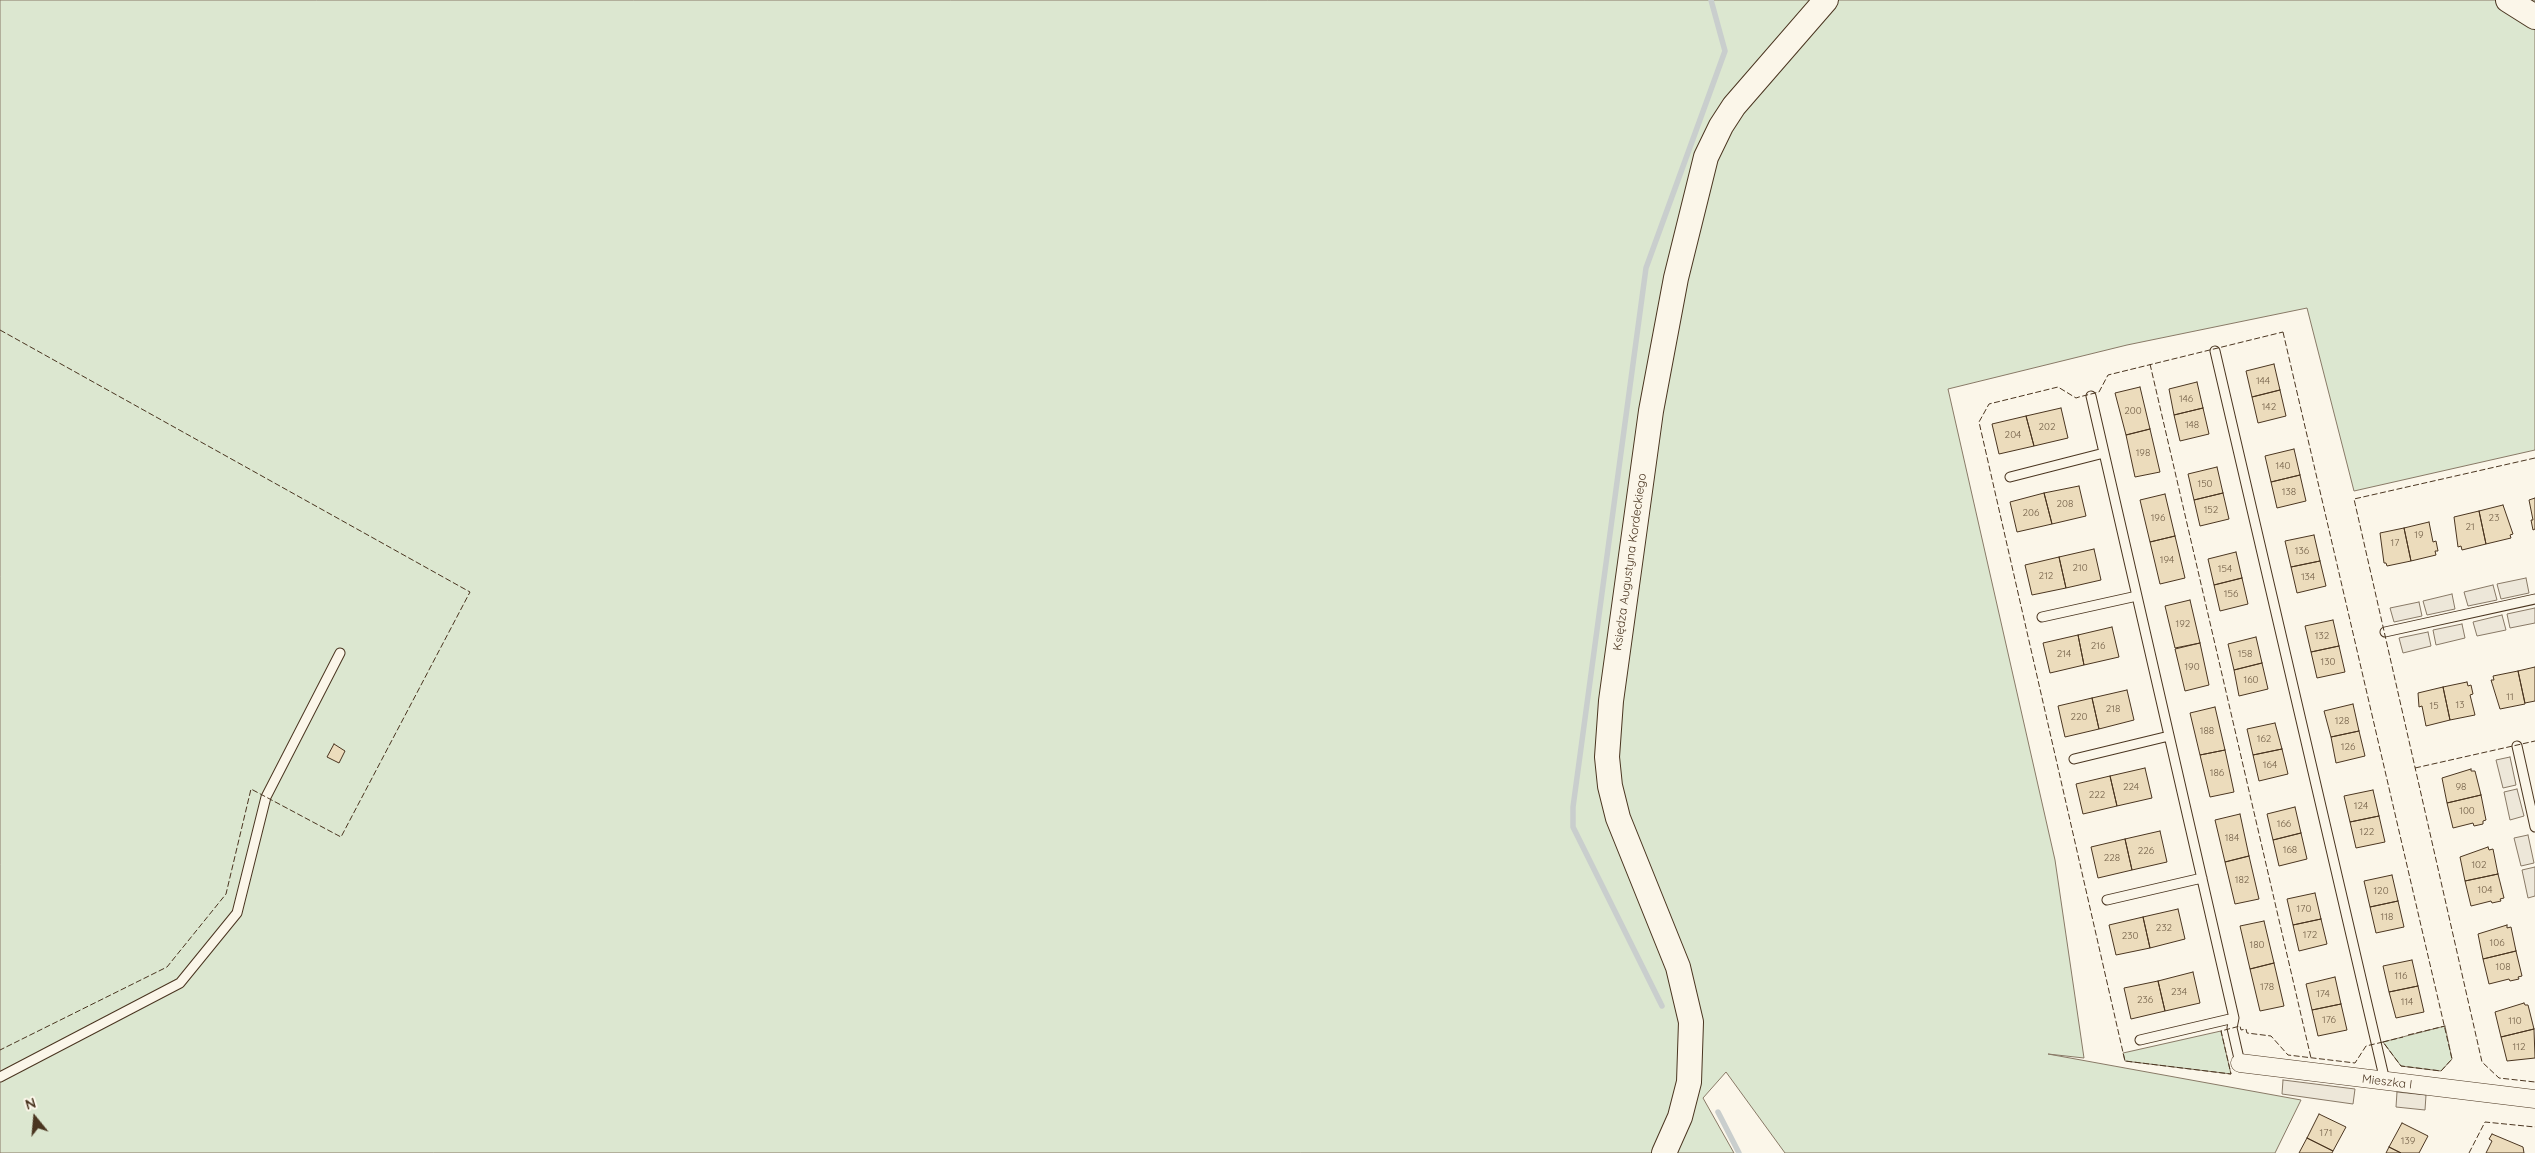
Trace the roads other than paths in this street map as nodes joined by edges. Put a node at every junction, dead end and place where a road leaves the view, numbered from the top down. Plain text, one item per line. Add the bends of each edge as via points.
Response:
1 (1826, 0) edge
2 (2508, 0) edge
3 (2535, 17) edge
4 (2216, 351) dead end
5 (2091, 396) dead end
6 (2104, 454) junction
7 (2010, 477) dead end
8 (2137, 596) junction
9 (2535, 599) edge
10 (2042, 617) dead end
11 (2385, 632) dead end
12 (340, 653) dead end
13 (2169, 736) junction
14 (2517, 746) dead end
15 (2074, 759) dead end
16 (2535, 827) edge
17 (2202, 878) junction
18 (2107, 900) dead end
19 (2234, 1018) junction
20 (2140, 1040) dead end
21 (2240, 1063) joint
22 (0, 1077) edge
23 (2385, 1082) junction
24 (2535, 1099) edge
25 (1664, 1153) edge

1 - 25 street, Księdza Augustyna Kordeckiego via 1734,106 1706,157 1676,278 1650,421 1611,701 1607,757 1618,818 1678,967 1691,1022 1689,1082 1680,1117
2 - 3 street
4 - 23 lane
5 - 6 lane
6 - 7 lane
6 - 8 lane
8 - 10 lane
8 - 13 lane
9 - 11 lane
12 - 22 lane via 266,797 236,913 224,929 180,983
13 - 15 lane
13 - 17 lane
14 - 16 lane
17 - 18 lane
17 - 19 lane
19 - 20 lane
19 - 21 lane via 2232,1028
21 - 23 street, Mieszka I
23 - 24 street, Mieszka I

